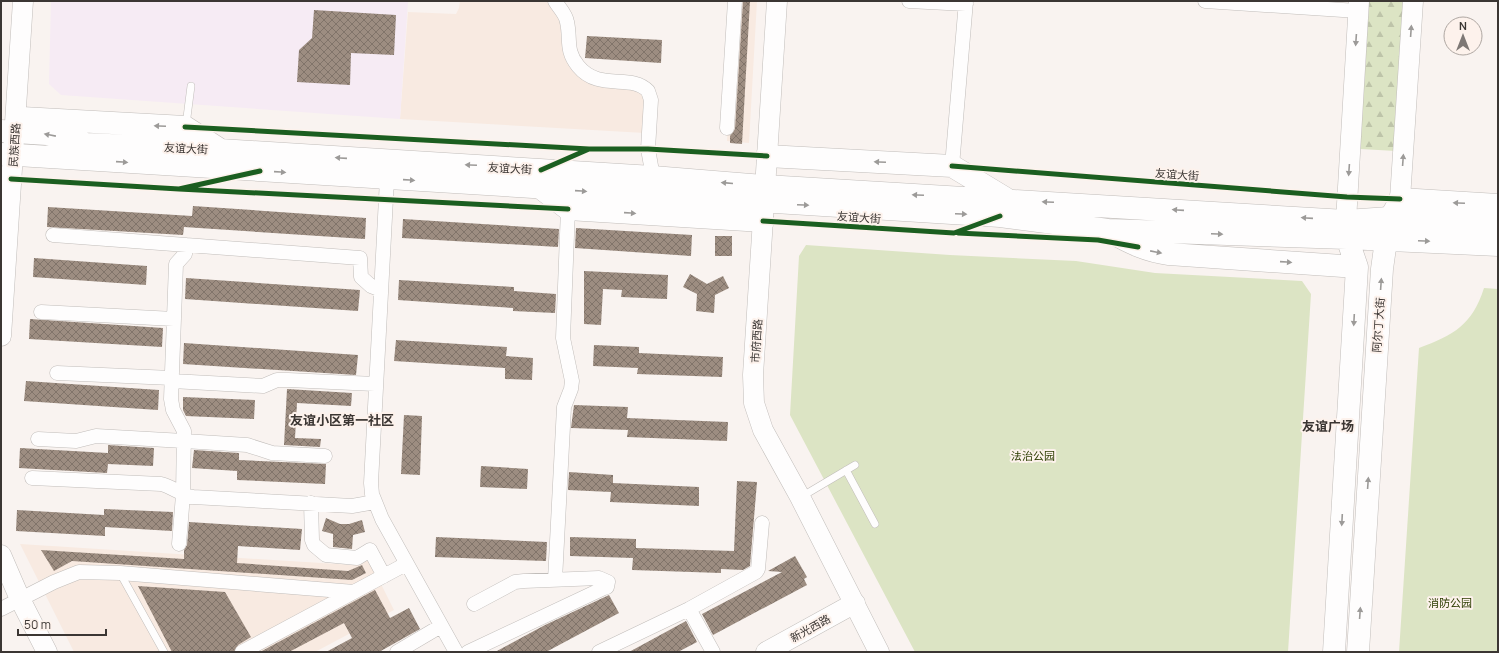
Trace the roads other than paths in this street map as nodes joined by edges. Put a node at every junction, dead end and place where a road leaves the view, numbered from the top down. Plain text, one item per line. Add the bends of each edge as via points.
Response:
1 (23, 1) edge
2 (555, 1) edge
3 (735, 1) edge
4 (777, 1) edge
5 (909, 1) edge
6 (1205, 1) edge
7 (1413, 1) edge
8 (965, 2) edge
9 (1229, 2) edge
10 (1359, 6) edge
11 (192, 86) dead end
12 (10, 127) edge
13 (185, 127) junction
14 (727, 128) dead end
15 (220, 150) junction
16 (85, 152) junction
17 (7, 155) edge
18 (767, 156) junction
19 (952, 166) junction
20 (653, 177) junction
21 (6, 178) edge
22 (387, 179) junction
23 (542, 189) junction
24 (1400, 199) junction
25 (1008, 200) junction
26 (764, 203) junction
27 (1498, 205) edge
28 (568, 209) junction
29 (1498, 224) edge
30 (1347, 229) junction
31 (1387, 229) junction
32 (1108, 230) junction
33 (53, 235) dead end
34 (186, 245) junction
35 (1498, 245) edge
36 (1357, 267) junction
37 (381, 290) junction
38 (41, 312) dead end
39 (174, 319) junction
40 (1, 336) edge
41 (57, 373) dead end
42 (172, 380) junction
43 (375, 384) junction
44 (38, 439) dead end
45 (184, 441) junction
46 (325, 456) dead end
47 (855, 465) dead end
48 (846, 470) junction
49 (32, 478) dead end
50 (183, 495) junction
51 (800, 497) junction
52 (375, 502) junction
53 (311, 504) junction
54 (762, 522) dead end
55 (875, 524) dead end
56 (179, 544) dead end
57 (1, 555) edge
58 (406, 564) junction
59 (120, 573) junction
60 (384, 576) junction
61 (555, 580) junction
62 (354, 592) junction
63 (20, 599) junction
64 (474, 604) dead end
65 (854, 604) junction
66 (1, 608) edge
67 (689, 609) junction
68 (441, 626) junction
69 (47, 652) edge
70 (164, 652) edge
71 (242, 652) edge
72 (397, 652) edge
73 (456, 652) edge
74 (468, 652) edge
75 (598, 652) edge
76 (713, 652) edge
77 (766, 652) edge
78 (879, 652) edge
79 (1334, 652) edge
80 (1358, 652) edge

1 - 12 main road, 民族西路
2 - 20 street via 567,21 570,52 583,71 600,81 637,84 648,91 651,100 648,149
3 - 14 street
4 - 18 main road, 市府西路
5 - 8 street
6 - 9 street
24 -> 7 main road, 阿尔丁大街
8 - 19 street
9 - 10 street
10 -> 30 main road
11 - 13 lane
13 -> 12 main road
16 -> 12 main road, 友谊大街 via 47,134
12 - 17 main road, 民族西路
13 - 15 main road
15 - 16 main road, 友谊大街
20 -> 15 main road, 友谊大街
16 - 17 main road, 友谊大街
16 -> 22 main road, 友谊大街
17 - 21 main road, 民族西路
19 -> 18 main road
18 - 26 main road, 市府西路
19 - 25 main road
26 -> 20 main road, 友谊大街
21 - 40 main road, 民族西路
22 -> 23 main road, 友谊大街
22 - 37 street
23 -> 26 main road, 友谊大街
23 - 28 main road
27 -> 24 main road
24 - 31 main road, 阿尔丁大街
25 -> 26 main road, 友谊大街
30 -> 25 main road, 友谊大街
28 -> 26 main road
26 -> 32 main road, 友谊大街 via 1000,216
26 - 51 main road, 市府西路 via 753,375 754,404 765,436
28 - 61 street via 563,338 572,380 564,407
29 - 31 main road, 友谊大街
30 - 31 main road, 友谊大街
32 -> 30 main road, 友谊大街
30 - 36 main road
31 -> 35 main road, 友谊大街
80 -> 31 main road, 阿尔丁大街 via 1382,269
32 -> 36 main road via 1138,247 1161,253
33 - 34 street
34 - 37 street via 360,258 361,277 371,286
34 - 39 street via 185,254 176,264
36 -> 79 main road
37 - 43 street
38 - 39 street
39 - 42 street
41 - 42 street
42 - 43 street via 263,386 277,380
42 - 45 street via 172,404 184,431
43 - 52 street via 370,471
44 - 45 street via 76,441 96,436
45 - 46 street via 247,445 272,453
45 - 50 street
47 - 48 lane
48 - 51 lane
48 - 55 lane
49 - 50 street via 161,484
50 - 53 street
50 - 56 street
51 - 65 main road, 市府西路
52 - 53 street via 356,506
52 - 58 street
53 - 60 street via 314,545 326,555 353,558 370,550
54 - 67 street via 756,572
57 - 63 main road
58 - 60 street
58 - 68 street
59 - 62 street
59 - 63 street via 79,572
59 - 70 lane
60 - 62 street
61 - 64 street via 515,582
61 - 74 street via 599,578 605,580 608,585
62 - 71 street
63 - 66 street
63 - 69 main road
65 - 77 main road, 新光西路
65 - 78 main road, 市府西路
67 - 75 street
67 - 76 street
68 - 72 street
68 - 73 street

